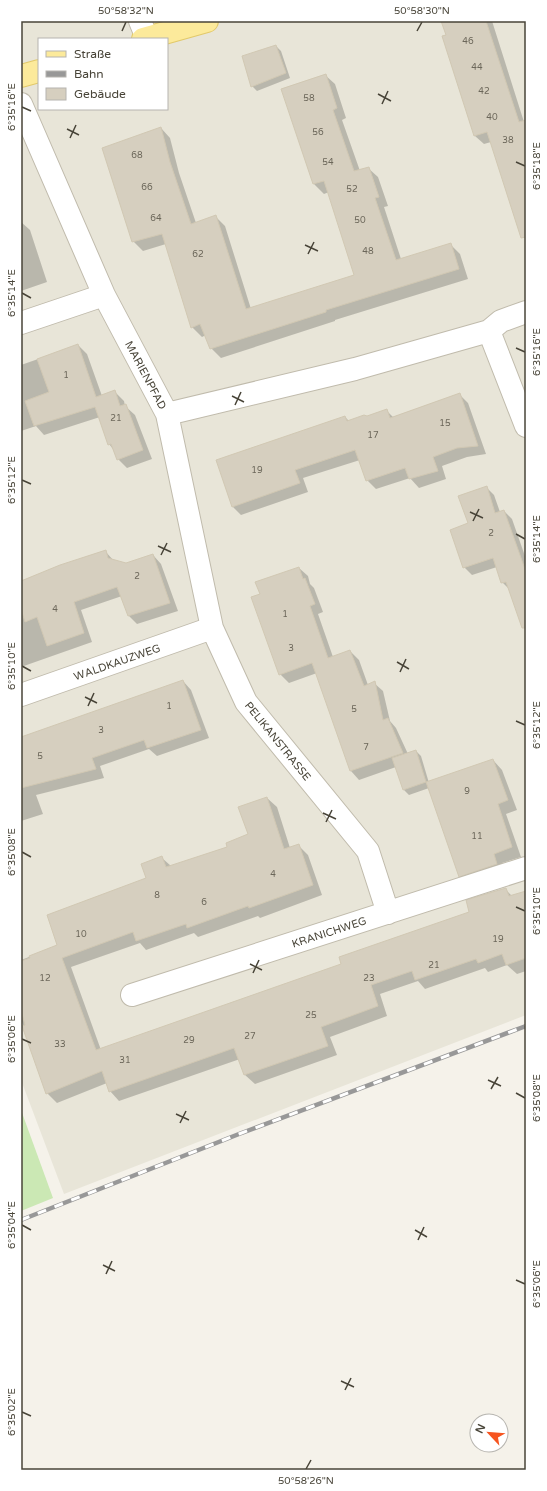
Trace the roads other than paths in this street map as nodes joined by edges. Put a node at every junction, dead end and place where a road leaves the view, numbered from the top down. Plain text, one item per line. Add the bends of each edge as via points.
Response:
1 (206, 21) edge
2 (143, 33) edge
3 (38, 71) edge
4 (21, 76) edge
5 (21, 104) edge
6 (104, 295) junction
7 (526, 312) edge
8 (21, 324) edge
9 (489, 331) junction
10 (167, 414) junction
11 (526, 426) edge
12 (212, 628) junction
13 (21, 695) edge
14 (526, 868) edge
15 (388, 913) junction
16 (132, 995) dead end

1 - 2 main road
3 - 4 main road
5 - 6 street, MARIENPFAD
6 - 8 street
6 - 10 street, MARIENPFAD
7 - 9 street, MARIENPFAD via 501,321
9 - 10 street, MARIENPFAD via 355,369
9 - 11 street
10 - 12 street, PELIKANSTRASSE
12 - 13 street, WALDKAUZWEG
12 - 15 street, PELIKANSTRASSE via 246,702 368,851
14 - 15 street, KRANICHWEG
15 - 16 street, KRANICHWEG

